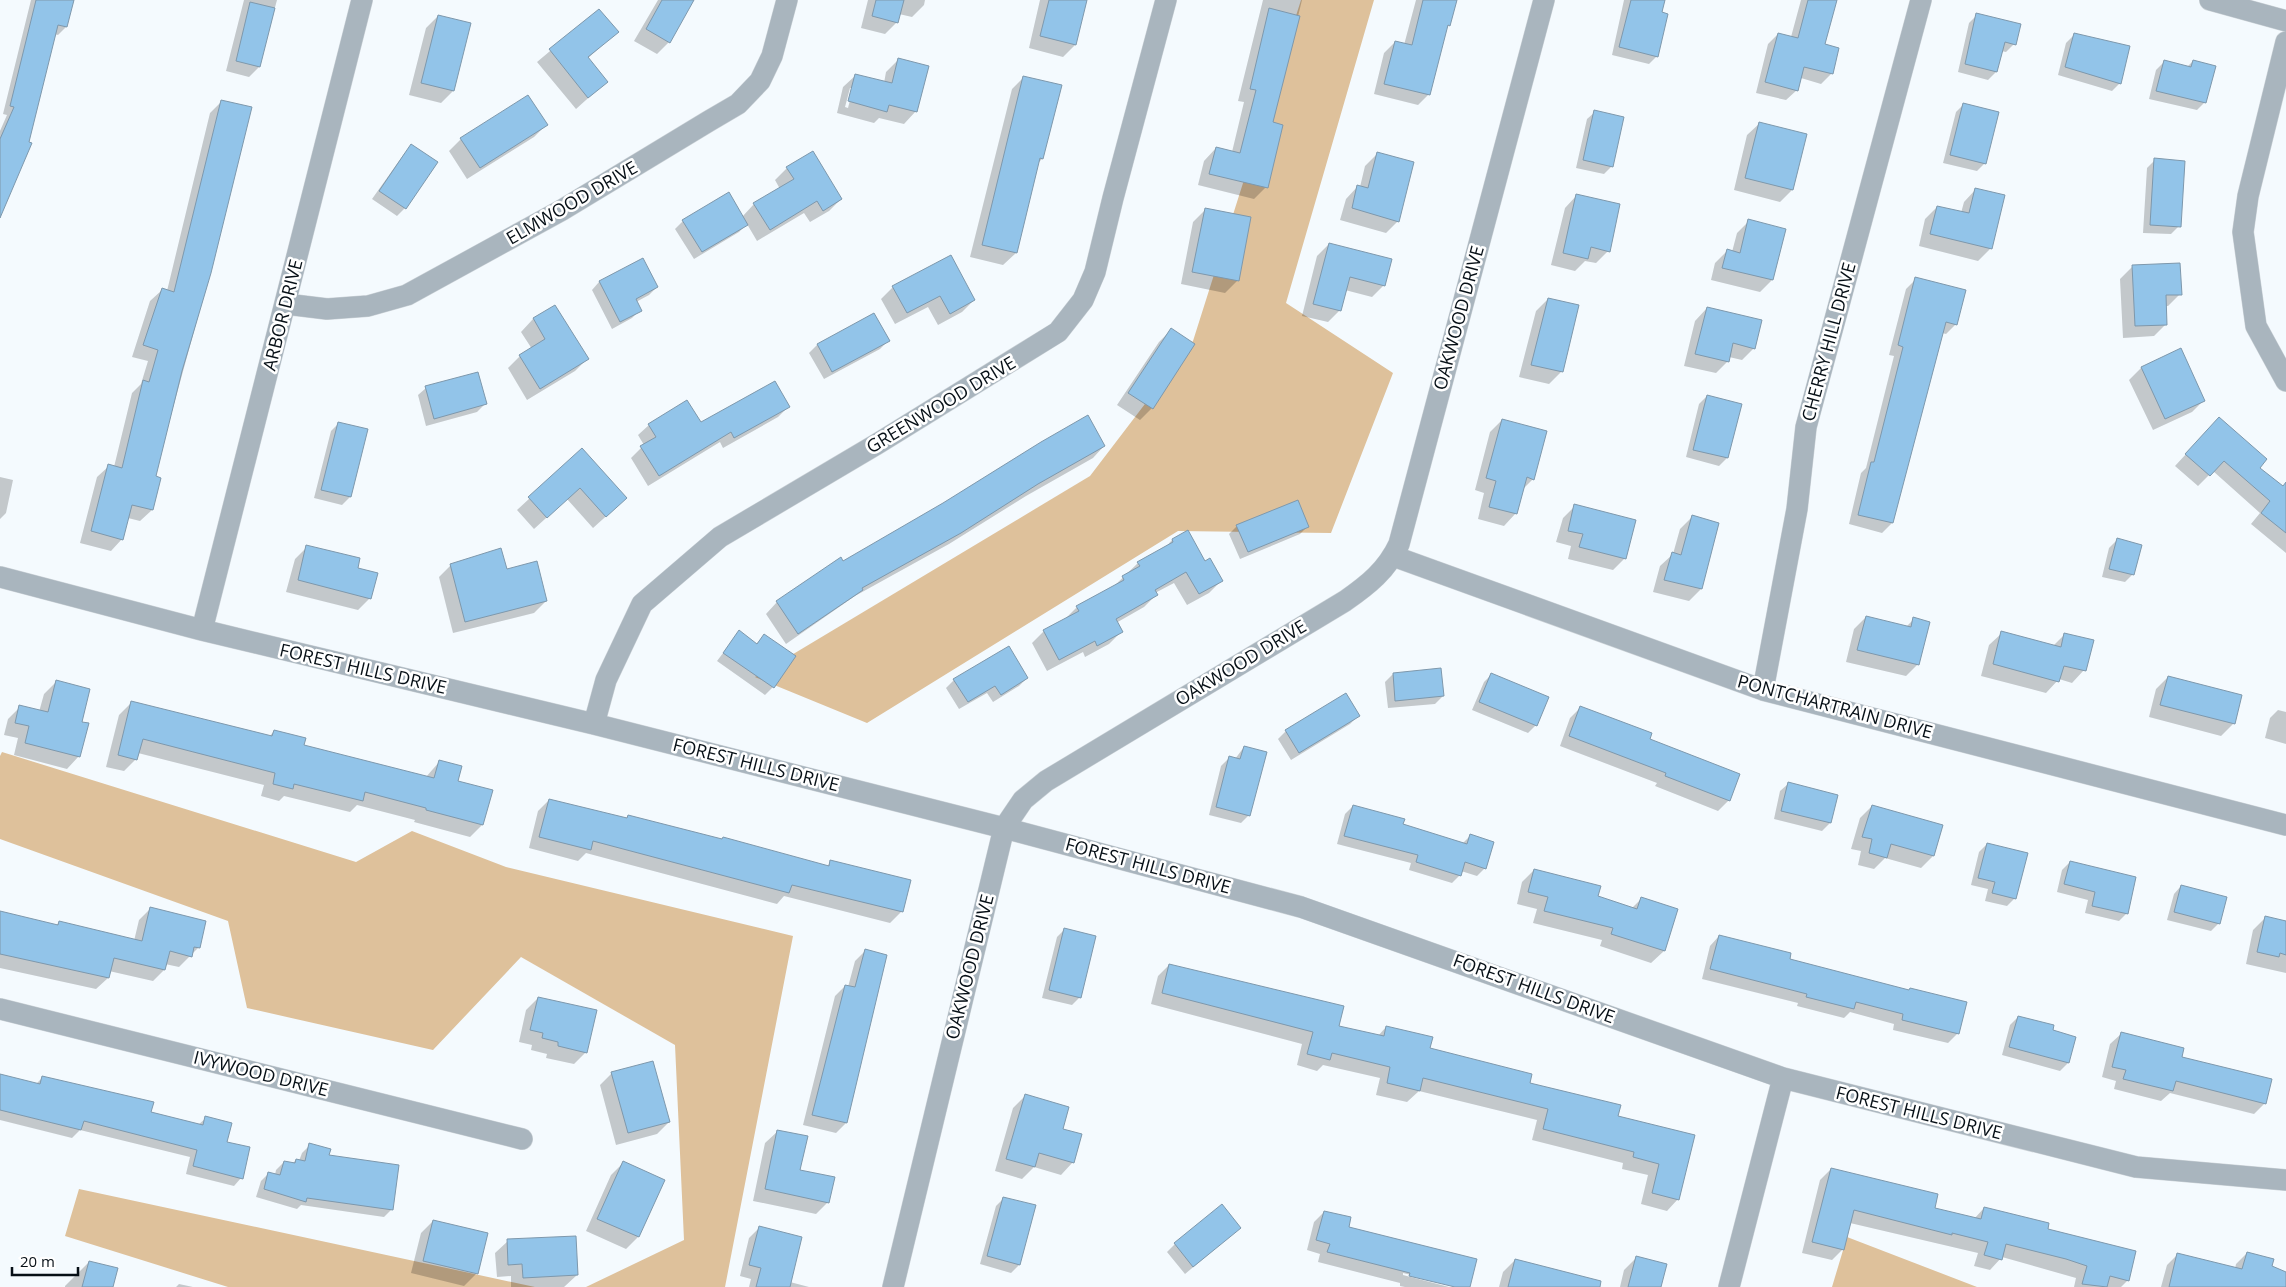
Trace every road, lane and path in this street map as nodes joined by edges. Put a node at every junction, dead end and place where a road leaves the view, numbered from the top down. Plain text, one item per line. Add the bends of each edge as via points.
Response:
1 (362, 0) edge
2 (787, 0) edge
3 (1166, 0) edge
4 (1544, 0) edge
5 (1922, 0) edge
6 (2210, 0) edge
7 (2286, 21) edge
8 (2286, 42) edge
9 (286, 304) junction
10 (2286, 380) edge
11 (1393, 556) junction
12 (0, 577) edge
13 (202, 630) junction
14 (1764, 690) junction
15 (594, 724) junction
16 (2286, 825) edge
17 (1004, 828) junction
18 (0, 1008) edge
19 (1782, 1078) junction
20 (522, 1139) dead end
21 (2286, 1180) edge
22 (893, 1287) edge
23 (1729, 1287) edge

1 - 9 street, ARBOR DRIVE
2 - 9 street, ELMWOOD DRIVE via 772,56 760,81 738,104 710,121 562,210 407,295 368,306 327,309
3 - 15 street, GREENWOOD DRIVE via 1096,272 1083,300 1058,332 713,543 642,604 606,680
4 - 11 street, OAKWOOD DRIVE via 1399,544
5 - 14 street, CHERRY HILL DRIVE via 1806,427 1797,509
6 - 7 street
8 - 10 street via 2248,196 2243,232 2256,326
9 - 13 street, ARBOR DRIVE
11 - 14 street, PONTCHARTRAIN DRIVE
11 - 17 street, OAKWOOD DRIVE via 1372,581 1345,601 1046,781 1023,800
12 - 13 street, FOREST HILLS DRIVE
13 - 15 street, FOREST HILLS DRIVE
14 - 16 street, PONTCHARTRAIN DRIVE
15 - 17 street, FOREST HILLS DRIVE
17 - 19 street, FOREST HILLS DRIVE via 1301,907
17 - 22 street, OAKWOOD DRIVE
18 - 20 street, IVYWOOD DRIVE
19 - 21 street, FOREST HILLS DRIVE via 2136,1167
19 - 23 street

